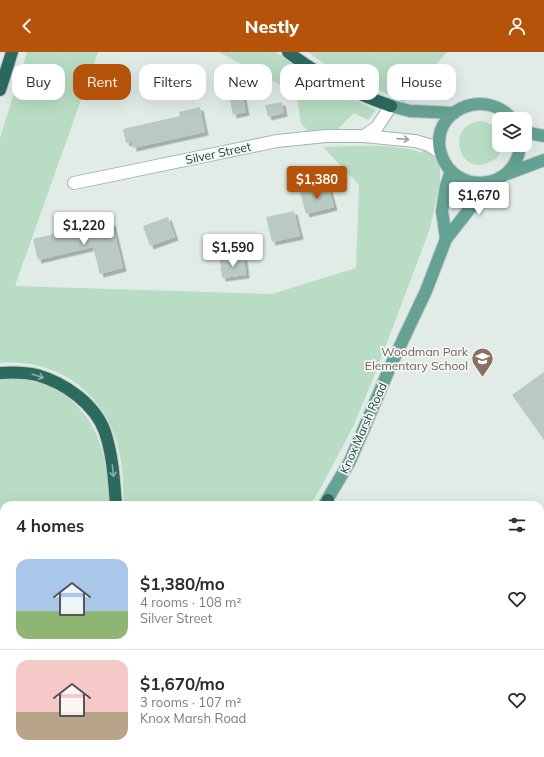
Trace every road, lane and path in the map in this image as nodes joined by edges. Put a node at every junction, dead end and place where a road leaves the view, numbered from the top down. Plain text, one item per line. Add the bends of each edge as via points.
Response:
1 (12, 52) edge
2 (288, 52) edge
3 (0, 90) edge
4 (390, 106) junction
5 (504, 112) edge
6 (454, 113) junction
7 (532, 134) edge
8 (364, 136) junction
9 (544, 136) edge
10 (519, 152) edge
11 (441, 153) junction
12 (544, 160) edge
13 (451, 171) junction
14 (502, 177) junction
15 (74, 183) dead end
16 (446, 239) junction
17 (0, 373) edge
18 (116, 501) edge
19 (327, 501) edge

1 - 3 highway
2 - 4 highway via 342,86
4 - 6 main road via 410,111
4 - 8 street via 377,127
5 - 6 main road via 481,103 462,107
6 - 11 main road via 442,131
7 - 9 main road
8 -> 11 street, Silver Street via 415,140
8 - 15 street, Silver Street via 326,136 277,141
10 - 14 main road via 514,164
11 - 13 main road
12 - 14 main road
13 - 14 main road via 468,182 478,184
13 - 16 main road, Knox Marsh Road via 442,211
14 - 16 main road, Knox Marsh Road via 479,197
16 - 19 main road, Knox Marsh Road via 426,291 370,416
17 -> 18 highway via 37,375 78,395 93,411 104,431 110,454

